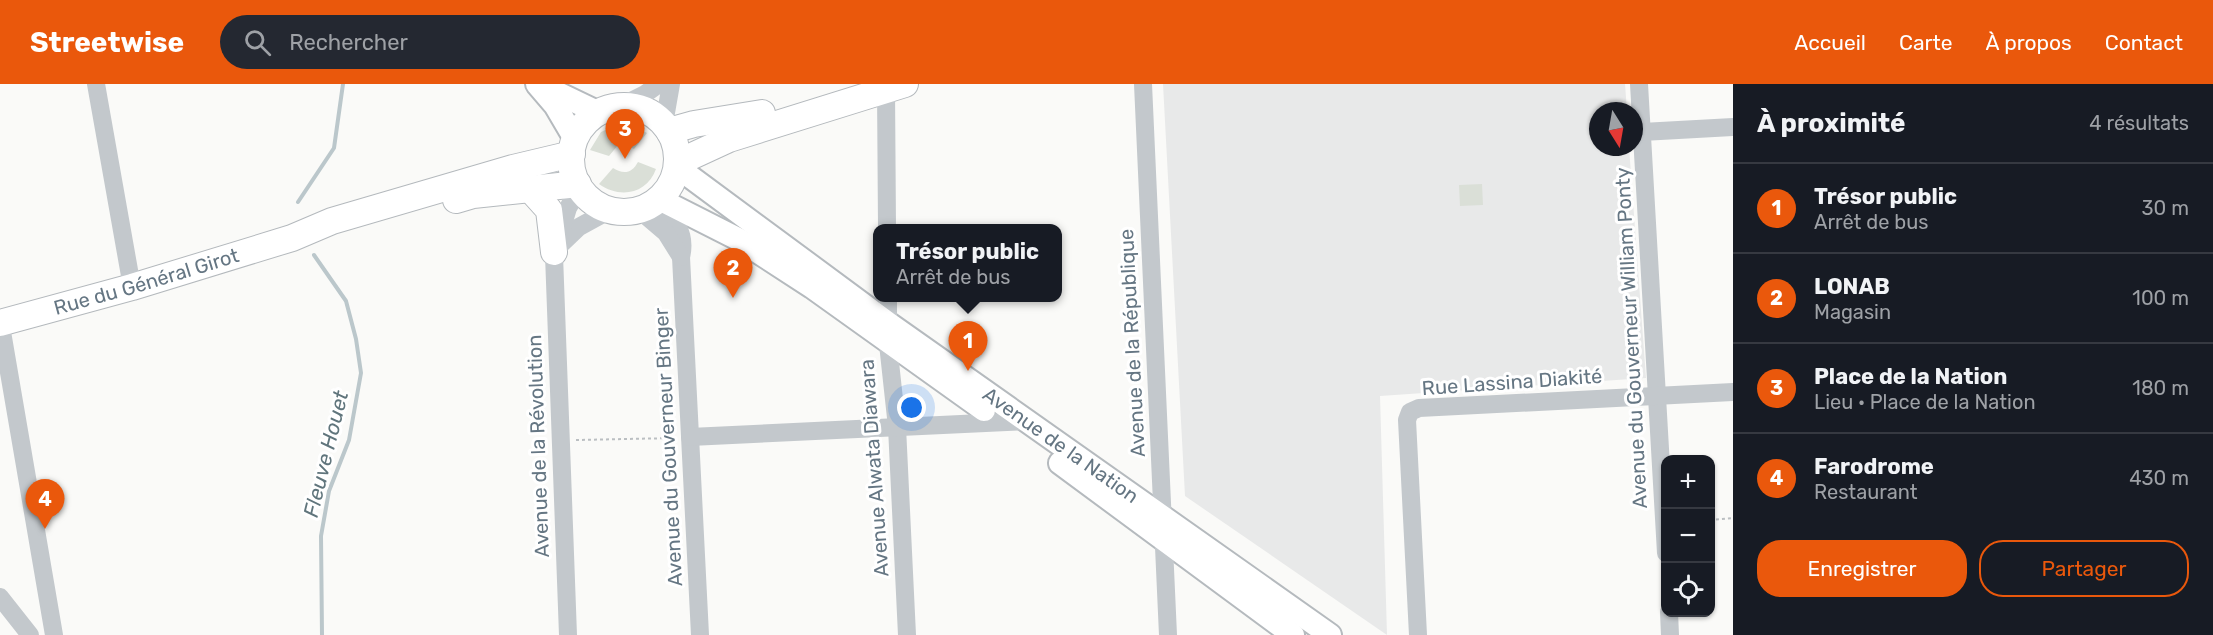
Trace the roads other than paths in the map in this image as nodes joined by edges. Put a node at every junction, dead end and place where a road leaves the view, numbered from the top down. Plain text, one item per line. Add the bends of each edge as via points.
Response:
1 (96, 84) edge
2 (538, 84) edge
3 (659, 84) edge
4 (671, 84) edge
5 (1143, 84) edge
6 (1639, 84) edge
7 (895, 87) edge
8 (1640, 102) edge
9 (609, 110) junction
10 (1733, 127) edge
11 (667, 128) junction
12 (1643, 132) edge
13 (574, 147) junction
14 (1643, 150) edge
15 (681, 163) junction
16 (579, 185) junction
17 (531, 190) junction
18 (657, 207) junction
19 (610, 210) junction
20 (887, 224) edge
21 (292, 238) junction
22 (554, 253) junction
23 (681, 257) junction
24 (132, 287) junction
25 (888, 302) edge
26 (0, 322) edge
27 (888, 334) junction
28 (1733, 392) edge
29 (1657, 396) junction
30 (1026, 421) junction
31 (1003, 422) junction
32 (897, 427) junction
33 (690, 437) junction
34 (1663, 509) edge
35 (1162, 527) junction
36 (0, 597) edge
37 (1669, 617) edge
38 (30, 635) edge
39 (54, 635) edge
40 (568, 635) edge
41 (700, 635) edge
42 (907, 635) edge
43 (1168, 635) edge
44 (1293, 635) edge
45 (1330, 635) edge
46 (1418, 635) edge
47 (1670, 635) edge

1 - 24 street
2 - 9 main road
2 - 13 main road via 555,105
3 - 9 street
4 - 11 street
5 - 35 street, Avenue de la République
6 - 8 street, Avenue du Gouverneur William Ponty
7 - 11 highway via 848,92 740,118
7 - 15 highway via 729,139
7 - 20 street
9 - 11 highway via 649,112
9 - 13 highway via 585,123
10 - 12 street
11 - 15 highway
13 - 16 highway via 572,169
13 - 21 highway via 332,221
14 - 29 street, Avenue du Gouverneur William Ponty
15 - 18 highway
15 - 27 main road, Avenue de la Nation
16 - 17 highway
16 - 19 highway via 593,201
16 - 22 street, Avenue de la Révolution
17 - 21 highway via 472,195 338,231
17 - 22 highway via 549,210
18 - 19 highway
18 - 23 street via 659,225
18 - 23 street, Avenue du Gouverneur Binger via 680,228 684,246
18 - 27 main road, Avenue de la Nation via 738,238
19 - 22 street via 579,227
21 - 24 highway, Rue du Général Girot
22 - 40 street, Avenue de la Révolution
23 - 33 street, Avenue du Gouverneur Binger
24 - 26 highway, Rue du Général Girot
25 - 27 street, Avenue Alwata Diawara
26 - 39 street
27 - 30 main road, Avenue de la Nation
27 - 31 main road, Avenue de la Nation
27 - 32 street, Avenue Alwata Diawara
28 - 29 street, Rue Lassina Diakité
29 - 34 street, Avenue du Gouverneur William Ponty
29 - 46 street, Rue Lassina Diakité via 1419,408 1410,412 1407,420
30 - 31 street
30 - 35 main road, Avenue de la Nation
31 - 32 street
31 - 35 main road, Avenue de la Nation
32 - 33 street
32 - 42 street, Avenue Alwata Diawara
33 - 41 street, Avenue du Gouverneur Binger
35 - 43 street, Avenue de la République
35 - 44 main road, Avenue de la Nation
35 - 45 main road, Avenue de la Nation
36 - 38 street
37 - 47 street

